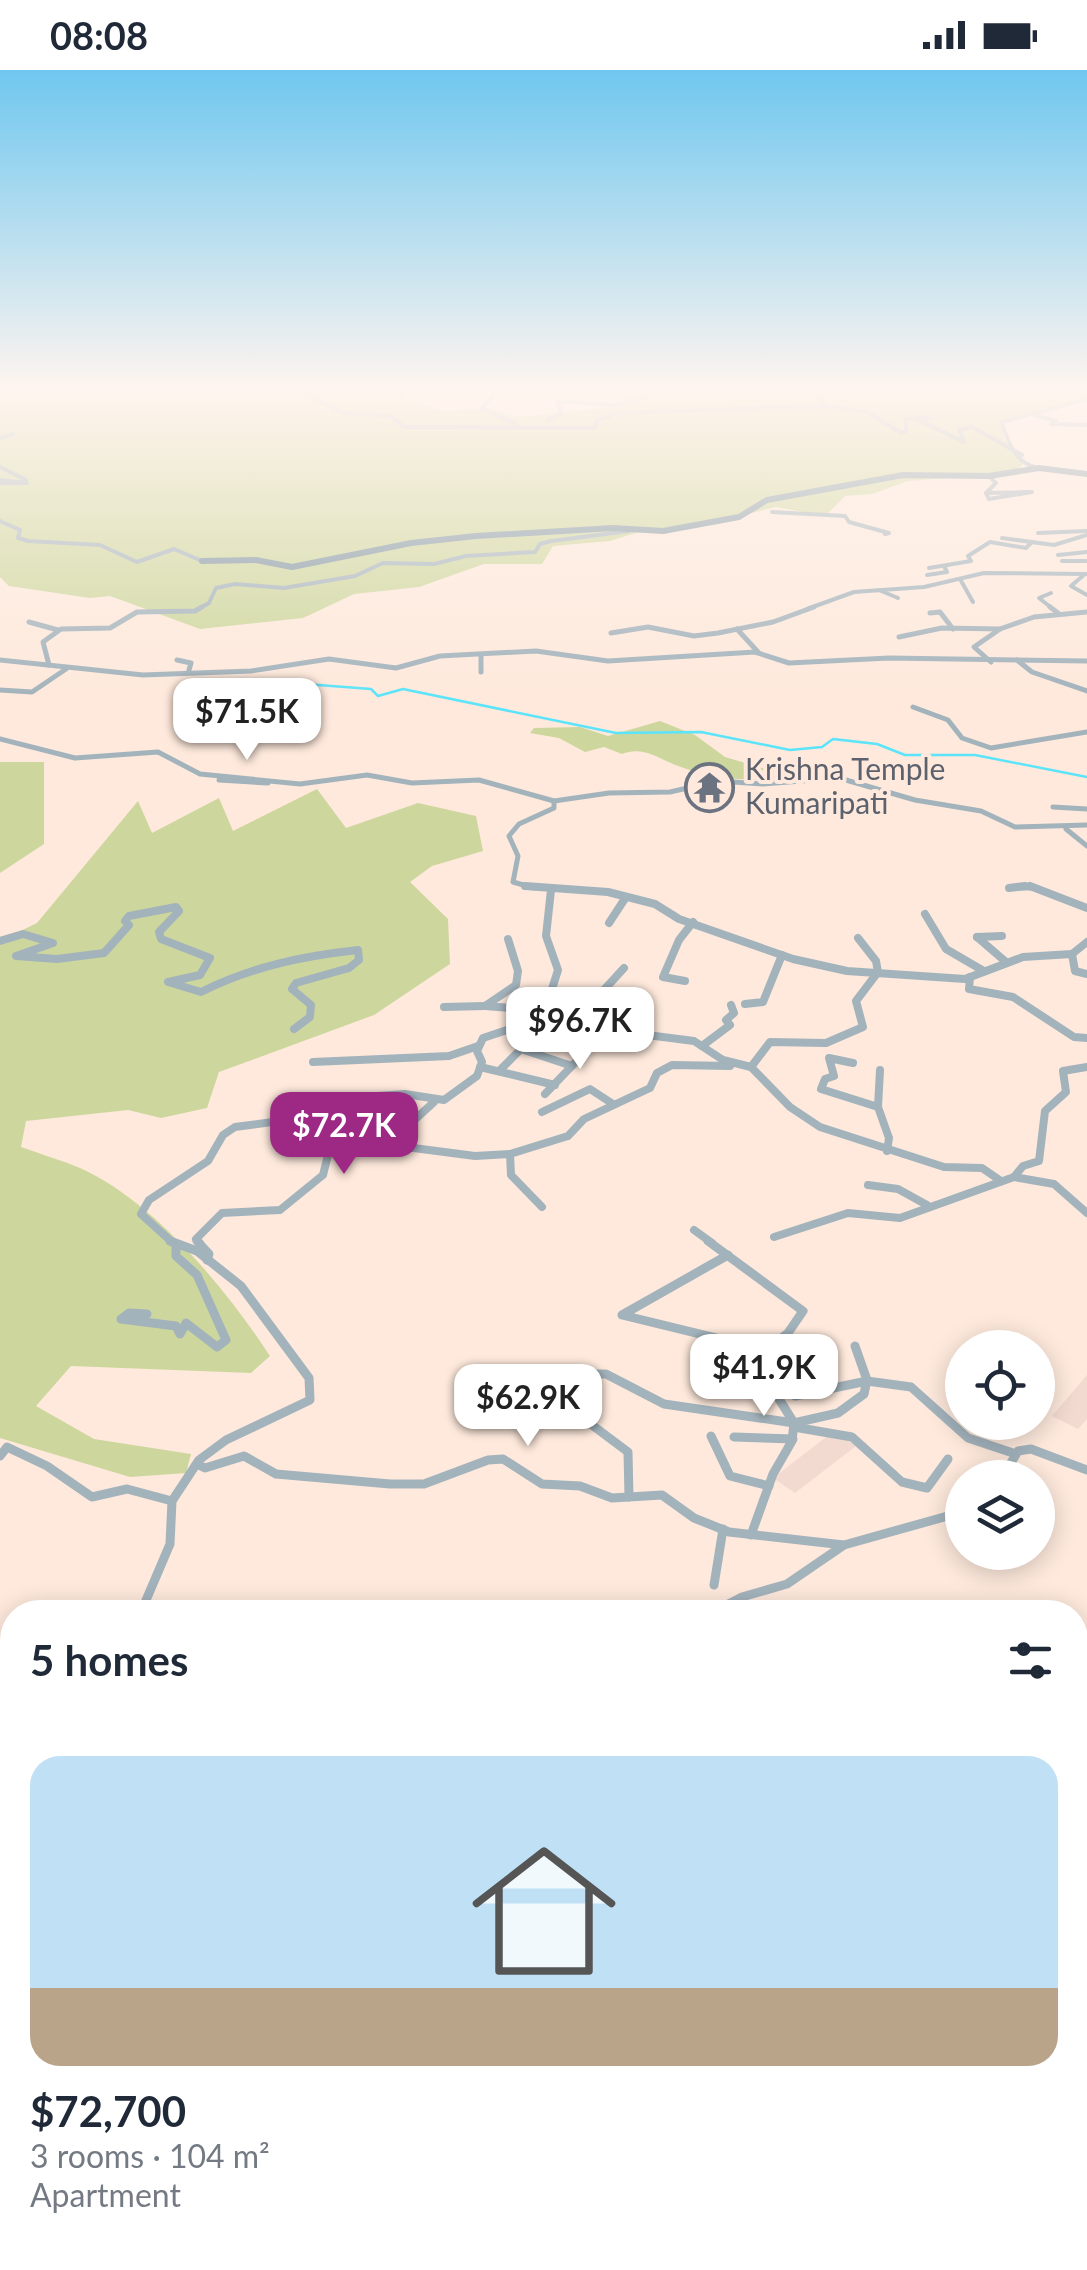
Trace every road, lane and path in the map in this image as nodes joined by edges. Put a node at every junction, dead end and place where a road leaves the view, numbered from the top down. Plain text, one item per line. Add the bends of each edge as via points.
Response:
1 (821, 492) edge
2 (1000, 492) edge
3 (1013, 492) edge
4 (1028, 492) edge
5 (987, 494) junction
6 (1019, 495) junction
7 (978, 498) dead end
8 (1026, 501) dead end
9 (772, 512) dead end
10 (0, 521) edge
11 (630, 531) junction
12 (1038, 533) dead end
13 (885, 534) dead end
14 (1087, 536) edge
15 (1002, 538) dead end
16 (1073, 540) junction
17 (1030, 543) junction
18 (1087, 550) edge
19 (1074, 554) junction
20 (202, 561) joint
21 (1082, 561) edge
22 (928, 571) dead end
23 (1086, 574) edge
24 (960, 579) junction
25 (879, 590) junction
26 (1050, 593) dead end
27 (1087, 594) edge
28 (898, 598) dead end
29 (973, 602) dead end
30 (930, 612) dead end
31 (1087, 612) edge
32 (1061, 614) junction
33 (29, 622) dead end
34 (953, 628) junction
35 (737, 629) junction
36 (1000, 629) junction
37 (58, 630) junction
38 (611, 633) dead end
39 (899, 637) dead end
40 (758, 652) junction
41 (481, 654) junction
42 (0, 660) edge
43 (178, 660) dead end
44 (1017, 660) junction
45 (1087, 661) edge
46 (991, 662) junction
47 (49, 664) junction
48 (66, 669) junction
49 (188, 670) junction
50 (481, 672) dead end
51 (0, 690) edge
52 (1087, 691) edge
53 (913, 706) dead end
54 (1087, 732) edge
55 (0, 739) edge
56 (220, 780) dead end
57 (277, 782) junction
58 (554, 801) junction
59 (1052, 806) dead end
60 (1087, 809) edge
61 (1087, 825) edge
62 (1066, 829) junction
63 (1087, 846) edge
64 (1009, 888) dead end
65 (551, 890) junction
66 (626, 897) junction
67 (1087, 908) edge
68 (925, 914) dead end
69 (693, 922) junction
70 (609, 923) dead end
71 (1002, 936) dead end
72 (858, 938) dead end
73 (508, 939) dead end
74 (0, 941) edge
75 (1087, 942) edge
76 (1080, 952) edge
77 (782, 955) junction
78 (1006, 962) junction
79 (624, 968) dead end
80 (982, 970) junction
81 (878, 972) junction
82 (1087, 974) edge
83 (970, 977) junction
84 (685, 981) dead end
85 (745, 1004) dead end
86 (485, 1006) junction
87 (731, 1006) dead end
88 (444, 1007) dead end
89 (582, 1014) junction
90 (544, 1015) junction
91 (615, 1021) junction
92 (294, 1029) dead end
93 (544, 1035) dead end
94 (1087, 1040) edge
95 (478, 1046) junction
96 (702, 1046) junction
97 (588, 1049) junction
98 (312, 1062) dead end
99 (853, 1063) dead end
100 (572, 1066) junction
101 (740, 1066) junction
102 (751, 1067) junction
103 (480, 1068) junction
104 (1087, 1068) edge
105 (880, 1070) dead end
106 (499, 1071) junction
107 (555, 1084) junction
108 (545, 1094) dead end
109 (438, 1100) junction
110 (613, 1104) junction
111 (878, 1107) junction
112 (542, 1112) dead end
113 (396, 1148) junction
114 (887, 1150) junction
115 (510, 1154) junction
116 (1014, 1177) junction
117 (1001, 1181) junction
118 (868, 1185) dead end
119 (927, 1206) junction
120 (542, 1207) dead end
121 (1087, 1212) edge
122 (694, 1230) dead end
123 (774, 1237) dead end
124 (176, 1245) junction
125 (728, 1255) junction
126 (207, 1260) junction
127 (146, 1314) dead end
128 (855, 1346) dead end
129 (766, 1350) junction
130 (867, 1382) junction
131 (795, 1396) dead end
132 (794, 1425) junction
133 (711, 1436) dead end
134 (734, 1436) dead end
135 (793, 1440) junction
136 (2, 1450) edge
137 (1016, 1454) junction
138 (948, 1458) dead end
139 (1012, 1460) edge
140 (197, 1464) junction
141 (1087, 1470) edge
142 (769, 1486) junction
143 (629, 1497) junction
144 (172, 1501) junction
145 (945, 1517) edge
146 (723, 1529) junction
147 (752, 1535) junction
148 (844, 1544) junction
149 (714, 1585) dead end
150 (148, 1600) edge
151 (736, 1600) edge
152 (525, 2270) edge
153 (533, 2270) edge

1 - 11 main road via 766,500 739,517
2 - 5 street
3 - 6 street
4 - 6 street
5 - 6 street
5 - 7 street
6 - 8 street
9 - 13 street via 846,516
10 - 20 street via 20,530 18,538 27,542 108,546 133,562 174,549
11 - 20 main road via 411,543 292,567
11 - 37 street via 554,540 511,557 383,563 354,576 284,588 234,584 216,588 210,603 195,610 145,611 110,628
12 - 14 street
14 - 16 street
15 - 17 street
16 - 17 street
16 - 18 street
17 - 22 street via 1026,548 990,542 971,561 944,566 948,572
18 - 19 street
19 - 21 street
19 - 21 street via 1060,558
23 - 24 street via 994,572
23 - 27 street via 1071,586
24 - 25 street
24 - 29 street
25 - 28 street
25 - 35 street
26 - 32 street via 1039,598
30 - 34 street via 940,612
31 - 32 street
32 - 36 street
33 - 37 street
34 - 36 street
34 - 39 street
35 - 38 street via 694,636 648,627
35 - 40 street
36 - 46 street via 974,647
37 - 47 street via 43,642
40 - 41 street via 618,661 551,651
40 - 46 street via 789,663
41 - 49 street via 396,668 329,659 251,671
41 - 50 street
42 - 47 street
43 - 49 street via 191,663
44 - 45 street
44 - 46 street
44 - 52 street
47 - 48 street
48 - 49 street via 143,676
48 - 51 street via 32,692
53 - 54 street via 984,746
55 - 57 street via 75,758 158,752 196,774
56 - 57 street
57 - 58 street via 367,775 472,780
58 - 62 street via 718,781 839,778 981,811 1016,828
58 - 65 street via 554,808 519,824 508,839 518,856 514,882
59 - 60 street
61 - 62 street
62 - 63 street
64 - 67 street via 1029,885
65 - 66 street
65 - 90 street via 546,936 558,970
66 - 69 street
66 - 70 street
68 - 80 street via 946,952
69 - 77 street
69 - 84 street via 663,977
71 - 78 street via 977,936
72 - 81 street
73 - 86 street via 516,985
74 - 92 street via 23,934 52,940 16,956 104,953 129,925 129,916 176,907 160,938 210,958 200,976 168,982 200,992 293,957 358,950 359,960 348,968 296,983 292,988 311,1005 310,1017
75 - 76 street
76 - 78 street
76 - 82 street via 1075,971
77 - 81 street via 835,970
77 - 85 street via 764,1002
78 - 80 street
79 - 89 street
80 - 83 street
81 - 83 street
81 - 102 street via 856,1001 860,1030 826,1043 770,1042
83 - 94 street via 969,989 1014,997
86 - 88 street
86 - 90 street
87 - 96 street via 730,1025
89 - 90 street
89 - 91 street
90 - 95 street via 496,1032
91 - 96 street
91 - 97 street
93 - 97 street
95 - 98 street via 450,1056
95 - 103 street
96 - 101 street
97 - 100 street
99 - 111 street via 829,1058 834,1076 821,1089
100 - 106 street via 522,1049
100 - 107 street
101 - 102 street
101 - 110 street via 672,1066 650,1088
102 - 114 street via 820,1127
103 - 106 street
103 - 109 street via 459,1093
104 - 116 street via 1063,1071 1066,1092 1045,1111 1039,1161
105 - 111 street
106 - 107 street
107 - 108 street
109 - 113 street via 397,1136
109 - 124 street via 364,1097 302,1118 235,1127 223,1134 208,1161 149,1200 140,1214
110 - 112 street via 590,1089
110 - 115 street via 568,1136
111 - 114 street via 890,1138
113 - 115 street
113 - 126 street via 330,1151 323,1175 300,1187 283,1208 269,1214 243,1207 216,1216 196,1239
114 - 117 street via 944,1167 977,1167
115 - 120 street via 510,1175
116 - 117 street
116 - 121 street via 1054,1184
117 - 119 street
118 - 119 street via 898,1189
119 - 123 street via 889,1219 848,1213
122 - 125 street
124 - 126 street
124 - 127 street via 176,1256 197,1275 226,1340 216,1347 186,1323 180,1334 176,1326 122,1318
125 - 129 street via 803,1311
125 - 129 street via 622,1314
126 - 140 street via 266,1316 311,1390 305,1406 228,1439
128 - 130 street
129 - 132 street via 766,1378
130 - 131 street
130 - 132 street via 857,1404
130 - 137 street via 911,1386 968,1438
132 - 135 street
132 - 138 street via 852,1437 912,1487 927,1488
132 - 143 street via 664,1404 606,1374 592,1374 573,1396 576,1413 628,1452
133 - 142 street via 730,1476
134 - 135 street
135 - 142 street
136 - 144 street via 47,1466 92,1497 127,1489
137 - 139 street
137 - 141 street via 1031,1449
140 - 143 street via 205,1468 244,1456 276,1474 424,1484 503,1460 542,1484
140 - 144 street
142 - 147 street
143 - 146 street via 662,1495
144 - 150 street via 174,1521
145 - 148 street
146 - 147 street
146 - 149 street
147 - 148 street
148 - 151 street via 787,1584
152 - 153 street

